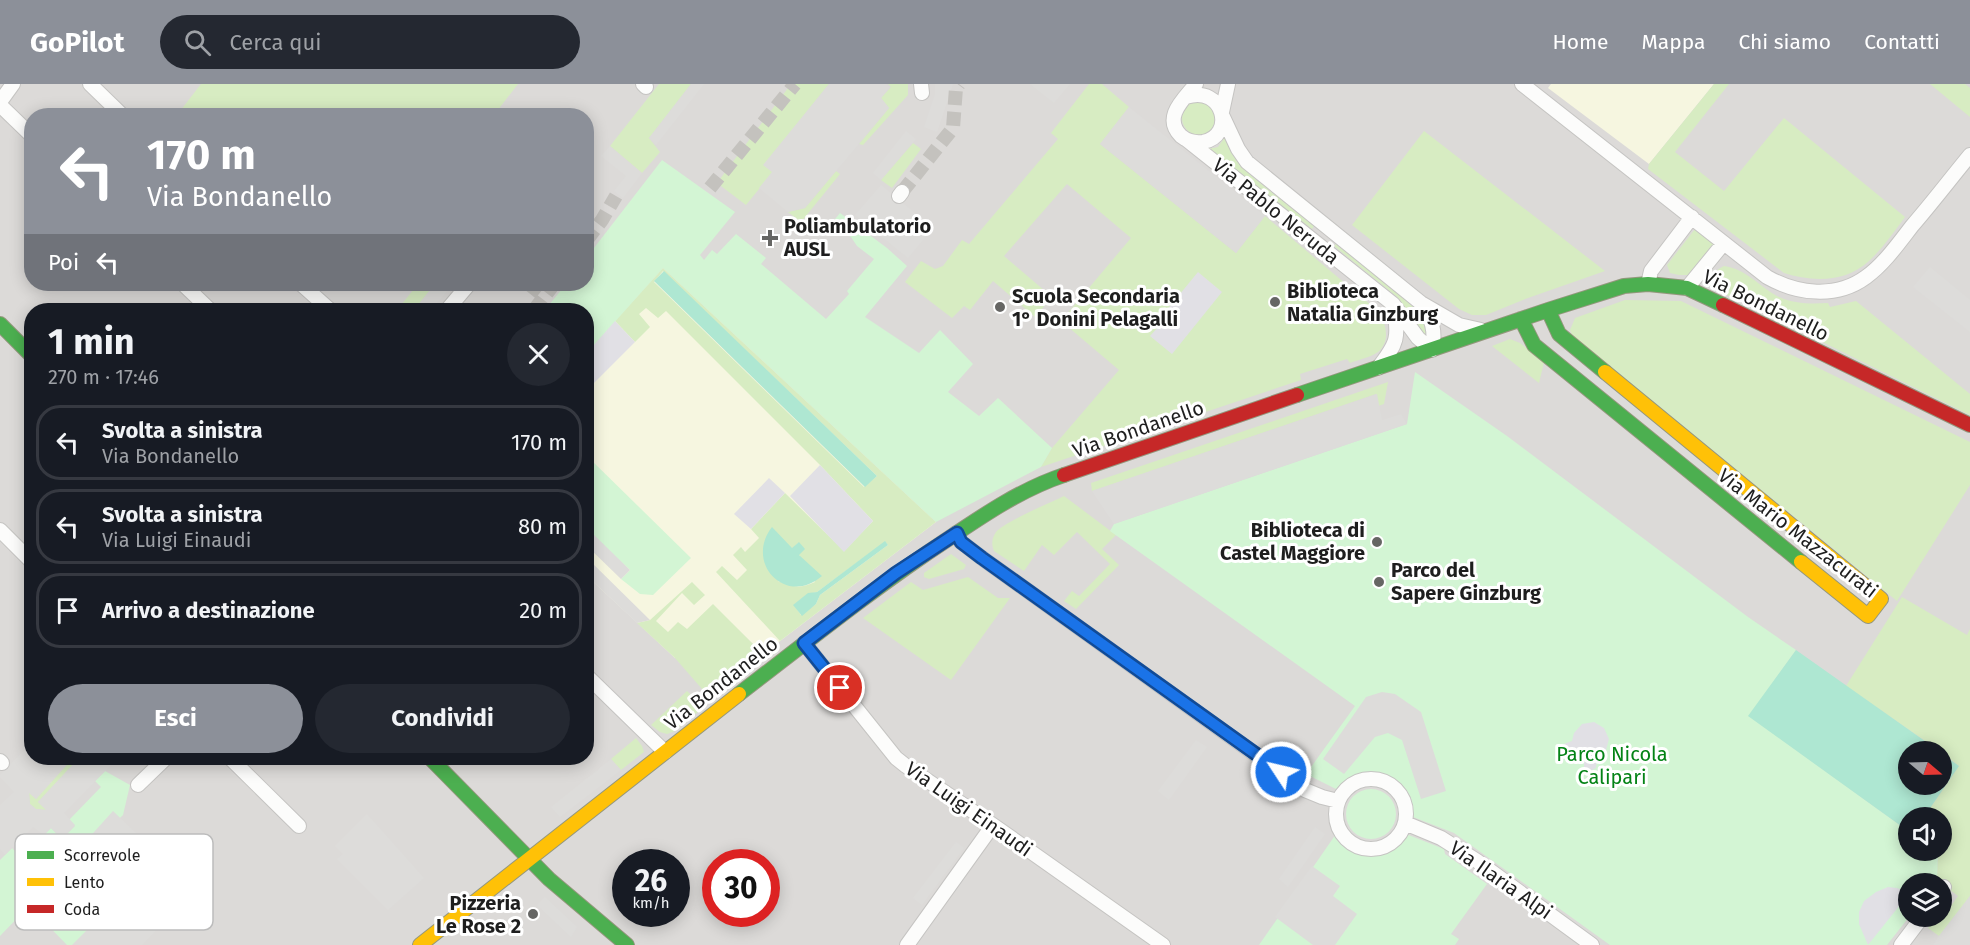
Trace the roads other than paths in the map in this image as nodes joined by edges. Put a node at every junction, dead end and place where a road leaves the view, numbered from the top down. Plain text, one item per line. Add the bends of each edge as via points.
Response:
1 (13, 84) edge
2 (90, 84) edge
3 (1196, 84) edge
4 (1228, 84) edge
5 (1522, 84) edge
6 (1186, 97) junction
7 (0, 104) edge
8 (115, 108) edge
9 (1222, 114) junction
10 (24, 128) edge
11 (1187, 140) junction
12 (1970, 155) edge
13 (1692, 217) junction
14 (1332, 231) junction
15 (1723, 244) junction
16 (1320, 246) junction
17 (1648, 284) junction
18 (1687, 288) junction
19 (190, 291) edge
20 (309, 291) edge
21 (463, 291) edge
22 (203, 303) edge
23 (322, 303) edge
24 (453, 303) edge
25 (1421, 303) junction
26 (1393, 304) junction
27 (1548, 310) junction
28 (1521, 319) junction
29 (0, 324) edge
30 (1488, 330) junction
31 (24, 348) edge
32 (1432, 350) junction
33 (1377, 369) junction
34 (1970, 425) edge
35 (0, 530) edge
36 (957, 533) junction
37 (24, 553) edge
38 (804, 643) junction
39 (594, 683) edge
40 (665, 752) junction
41 (158, 765) edge
42 (237, 765) edge
43 (437, 765) edge
44 (138, 784) dead end
45 (1338, 801) junction
46 (1405, 823) junction
47 (993, 825) junction
48 (299, 826) dead end
49 (529, 860) junction
50 (1915, 927) edge
51 (420, 945) edge
52 (627, 945) edge
53 (907, 945) edge
54 (1163, 945) edge
55 (1592, 945) edge
56 (1901, 945) edge

1 - 7 street
2 - 8 street
3 - 6 street
4 - 9 street
5 - 13 street
6 - 9 street via 1208,95
6 - 11 street via 1176,107 1174,121 1179,134
7 - 10 street
9 - 11 street via 1219,131 1208,141
9 - 14 street, Via Pablo Neruda via 1247,162
11 - 16 street, Via Pablo Neruda
12 - 15 street via 1878,267 1853,285 1817,293 1782,286
13 - 15 street
13 - 17 street via 1651,271
14 - 16 street
14 - 25 street, Via Pablo Neruda
15 - 18 street
16 - 26 street, Via Pablo Neruda
17 - 18 street, Via Bondanello
17 - 27 street, Via Bondanello via 1624,286
18 - 34 street, Via Bondanello
19 - 22 street
20 - 23 street
21 - 24 street
25 - 30 street, Via Pablo Neruda via 1466,328
25 - 32 street, Via Pablo Neruda via 1431,318
26 - 32 street, Via Pablo Neruda
26 - 33 street via 1396,340
27 - 28 street, Via Bondanello
27 - 28 street, Via Mario Mazzacurati via 1559,334 1881,599 1868,616 1534,345
28 - 30 street, Via Bondanello
29 - 31 street
30 - 32 street, Via Bondanello
32 - 33 street, Via Bondanello
33 - 36 street, Via Bondanello via 1052,479 996,507
35 - 37 street
36 - 38 street, Via Bondanello via 896,573
36 - 45 street via 961,542 982,558 1305,790
38 - 40 street, Via Bondanello
38 - 47 street, Via Luigi Einaudi via 896,758
39 - 40 street
40 - 49 street, Via Bondanello
41 - 44 street
42 - 48 street
43 - 49 street
45 - 46 street via 1356,782 1381,779 1391,784 1404,801
45 - 46 street via 1340,830 1345,838 1362,848 1384,847 1393,842
46 - 55 street, Via Ilaria Alpi via 1441,838 1477,861
47 - 53 street
47 - 54 street, Via Luigi Einaudi
49 - 51 street, Via Bondanello
49 - 52 street via 590,917
50 - 56 street

